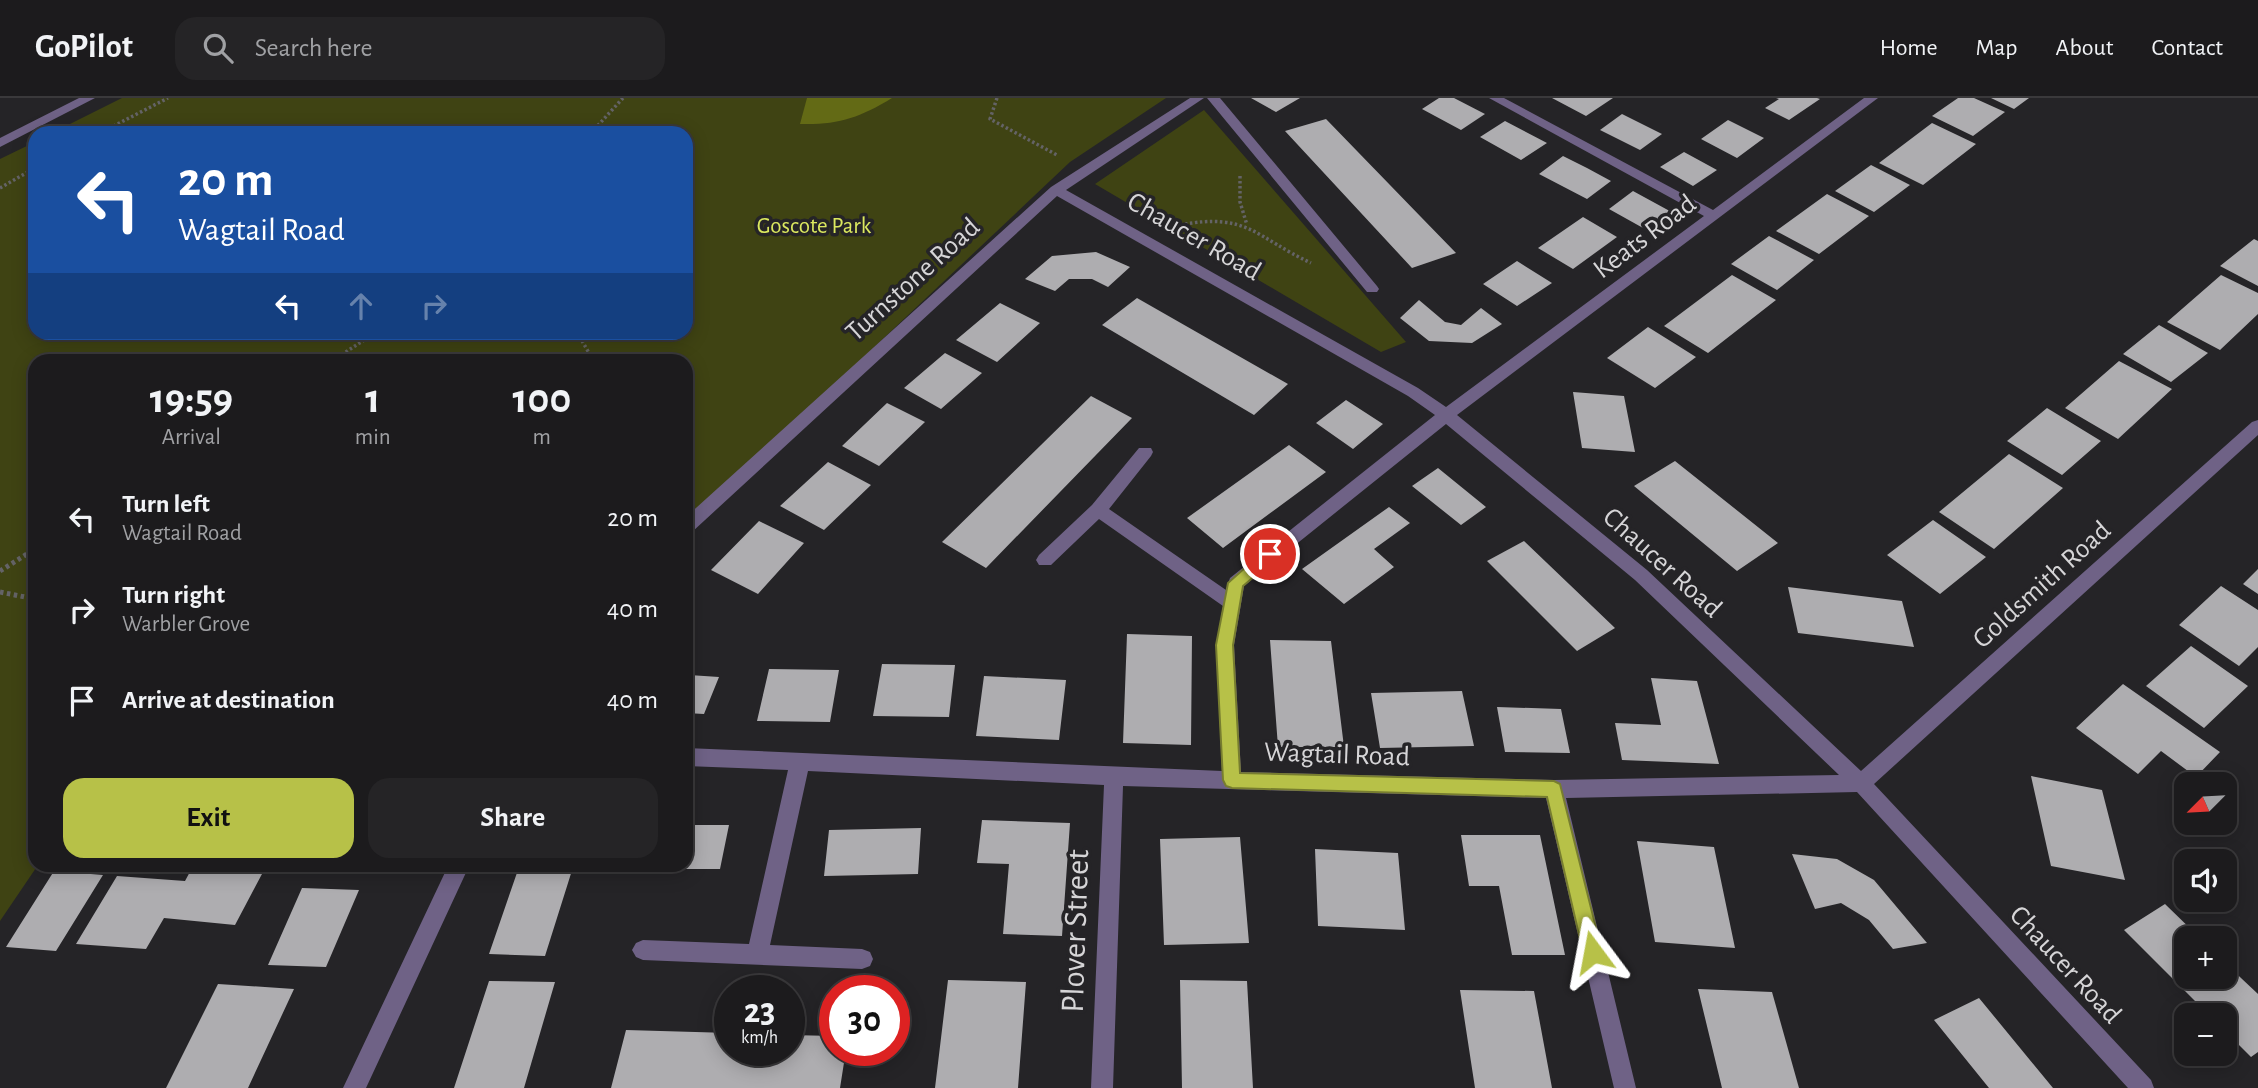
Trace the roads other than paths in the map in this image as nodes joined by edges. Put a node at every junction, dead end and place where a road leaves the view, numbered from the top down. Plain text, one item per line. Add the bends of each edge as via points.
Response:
1 (89, 98) edge
2 (1198, 98) edge
3 (1213, 98) edge
4 (1496, 98) edge
5 (1872, 98) edge
6 (34, 126) edge
7 (28, 129) edge
8 (0, 143) edge
9 (1056, 190) junction
10 (1714, 216) junction
11 (1372, 289) dead end
12 (1446, 415) junction
13 (2258, 426) edge
14 (1145, 452) dead end
15 (1098, 510) junction
16 (693, 521) edge
17 (1045, 560) dead end
18 (1232, 603) junction
19 (693, 757) edge
20 (800, 762) junction
21 (1114, 777) junction
22 (1232, 780) junction
23 (1861, 783) junction
24 (1554, 789) junction
25 (456, 872) edge
26 (643, 950) dead end
27 (757, 955) junction
28 (863, 959) dead end
29 (354, 1088) edge
30 (1102, 1088) edge
31 (1625, 1088) edge
32 (2143, 1088) edge

1 - 6 street
2 - 9 street, Turnstone Road
3 - 11 street
4 - 10 street
5 - 10 street, Keats Road
7 - 8 street
9 - 12 street, Chaucer Road
9 - 16 street, Turnstone Road
10 - 12 street, Keats Road
12 - 18 street, Keats Road via 1236,583
12 - 23 street, Chaucer Road via 1641,575
13 - 23 street, Goldsmith Road
14 - 15 street
15 - 17 street
15 - 18 street
18 - 22 street, Keats Road via 1225,645
19 - 20 street, Wagtail Road
20 - 21 street, Wagtail Road
20 - 27 street
21 - 22 street, Wagtail Road
21 - 30 street, Plover Street
22 - 24 street, Wagtail Road
23 - 24 street, Wagtail Road
23 - 32 street, Chaucer Road
24 - 31 street
25 - 29 street
26 - 27 street
27 - 28 street

